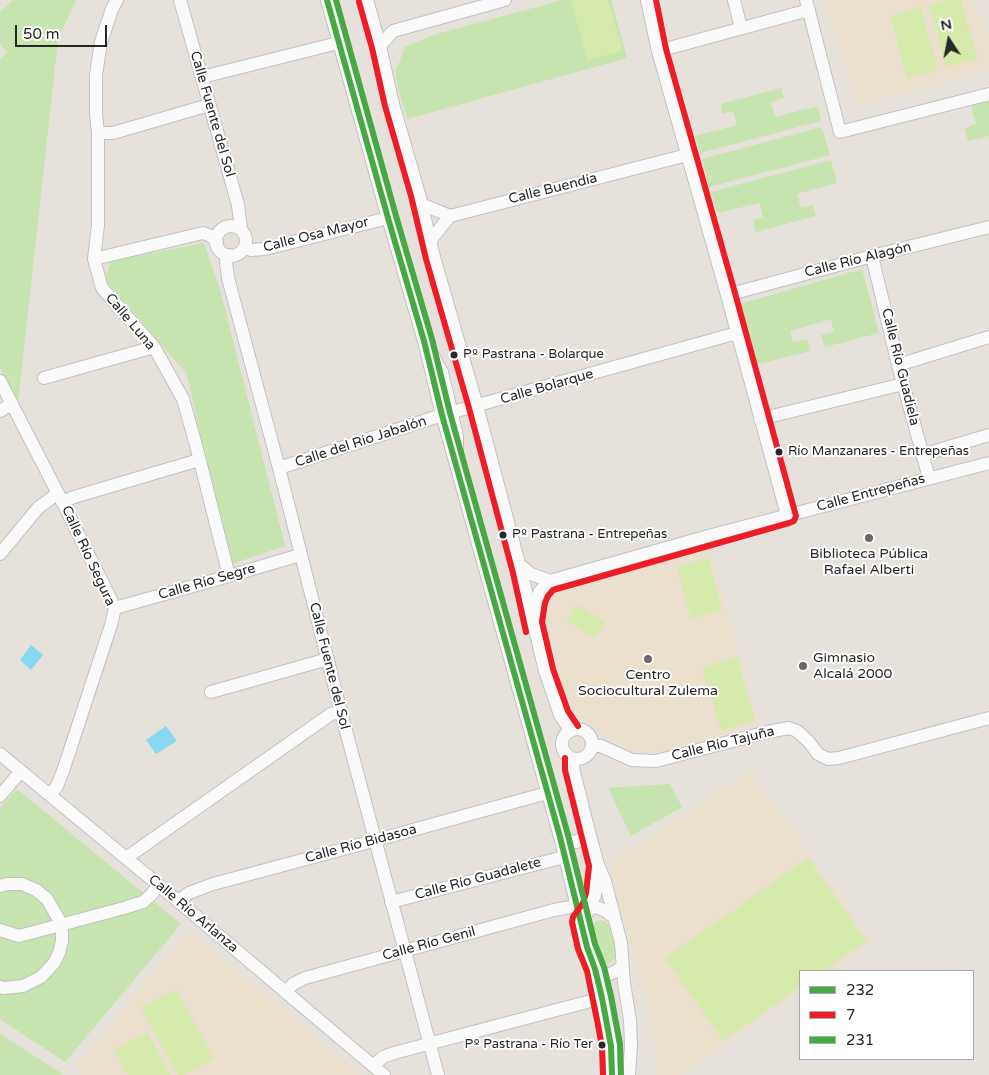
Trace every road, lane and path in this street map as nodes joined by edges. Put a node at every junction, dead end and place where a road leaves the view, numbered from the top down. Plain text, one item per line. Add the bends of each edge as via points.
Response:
1 (118, 0) edge
2 (180, 0) edge
3 (327, 0) edge
4 (367, 0) edge
5 (505, 0) edge
6 (647, 0) edge
7 (734, 0) edge
8 (807, 5) edge
9 (741, 28) junction
10 (338, 42) junction
11 (380, 46) junction
12 (658, 51) junction
13 (202, 78) junction
14 (989, 94) edge
15 (210, 105) junction
16 (98, 133) junction
17 (687, 155) junction
18 (421, 204) junction
19 (450, 216) junction
20 (388, 218) junction
21 (989, 227) edge
22 (241, 229) junction
23 (430, 241) junction
24 (217, 242) junction
25 (245, 247) junction
26 (229, 255) junction
27 (872, 256) junction
28 (94, 259) junction
29 (727, 294) junction
30 (737, 333) junction
31 (989, 337) edge
32 (154, 347) junction
33 (898, 365) junction
34 (44, 378) dead end
35 (0, 381) edge
36 (903, 384) junction
37 (12, 404) junction
38 (477, 406) junction
39 (0, 411) edge
40 (447, 414) junction
41 (760, 419) junction
42 (989, 436) edge
43 (922, 455) junction
44 (199, 460) junction
45 (989, 463) edge
46 (279, 468) junction
47 (929, 478) junction
48 (60, 498) junction
49 (787, 515) junction
50 (0, 554) edge
51 (300, 555) junction
52 (519, 564) junction
53 (229, 576) junction
54 (550, 581) junction
55 (115, 608) junction
56 (533, 622) junction
57 (328, 659) junction
58 (211, 692) dead end
59 (341, 712) junction
60 (989, 718) edge
61 (571, 731) junction
62 (592, 746) junction
63 (0, 754) edge
64 (574, 759) junction
65 (21, 771) junction
66 (547, 793) junction
67 (50, 795) junction
68 (0, 796) edge
69 (588, 828) junction
70 (560, 837) junction
71 (375, 840) junction
72 (564, 857) junction
73 (126, 858) junction
74 (598, 865) junction
75 (159, 885) junction
76 (0, 886) edge
77 (178, 902) junction
78 (391, 902) junction
79 (577, 906) junction
80 (591, 907) junction
81 (614, 917) junction
82 (581, 921) junction
83 (60, 925) junction
84 (0, 930) edge
85 (404, 951) junction
86 (623, 966) junction
87 (594, 969) junction
88 (0, 987) edge
89 (286, 992) junction
90 (602, 998) junction
91 (429, 1044) junction
92 (373, 1066) junction
93 (384, 1075) edge
94 (438, 1075) edge
95 (612, 1075) edge
96 (629, 1075) edge

1 - 16 street, Calle Luna via 101,42 96,75
2 - 13 street, Calle Fuente del Sol
3 - 10 street
4 - 11 street
5 - 11 street via 393,32
6 - 12 street
7 - 9 street
8 - 9 street
8 - 14 street via 840,132
9 - 12 street
10 - 13 street
10 - 20 street
11 - 18 street
12 - 17 street
13 - 15 street, Calle Fuente del Sol
15 - 16 street via 113,133
15 - 22 street, Calle Fuente del Sol via 238,205
16 - 28 street, Calle Luna via 98,225
17 - 19 street, Calle Buendía
17 - 29 street
18 - 19 street
18 - 23 street
19 - 23 street
20 - 25 street, Calle Osa Mayor via 265,249
20 - 40 street
21 - 27 street, Calle Río Alagón
22 - 24 street via 227,227 219,233
22 - 25 street via 246,238
23 - 38 street
24 - 26 street via 220,250
24 - 28 street via 203,233
25 - 26 street via 238,254
26 - 46 street, Calle Fuente del Sol via 226,262 228,278
27 - 29 street, Calle Río Alagón
27 - 33 street, Calle Río Guadiela
28 - 32 street, Calle Luna via 102,288
29 - 30 street
30 - 38 street, Calle Bolarque
30 - 41 street
31 - 33 street
32 - 34 street
32 - 44 street, Calle Luna via 183,399
33 - 36 street, Calle Río Guadiela
35 - 37 street, Calle Río Segura
36 - 41 street
36 - 43 street, Calle Río Guadiela
37 - 39 street
37 - 48 street, Calle Río Segura
38 - 40 street, Calle Bolarque
38 - 52 street
40 - 46 street, Calle del Río Jabalón
40 - 66 street via 458,468
41 - 49 street
42 - 43 street
43 - 47 street, Calle Río Guadiela
44 - 48 street via 74,497
44 - 53 street, Calle Luna
45 - 47 street, Calle Entrepeñas
46 - 51 street, Calle Fuente del Sol
47 - 49 street, Calle Entrepeñas
48 - 50 street via 38,508
48 - 55 street, Calle Río Segura
49 - 54 street, Calle Entrepeñas
51 - 53 street, Calle Río Segre
51 - 57 street, Calle Fuente del Sol
52 - 54 street via 531,574
52 - 56 street
53 - 55 street, Calle Río Segre
54 - 56 street via 537,597
55 - 67 street, Calle Río Segura via 63,771
56 - 61 street via 560,715
57 - 58 street
57 - 59 street, Calle Fuente del Sol
59 - 71 street, Calle Fuente del Sol
59 - 73 street via 331,714
60 - 62 street, Calle Río Tajuña via 828,759 818,754 797,731 789,728 656,761 632,760 601,746
61 - 62 street via 583,730 592,740
61 - 64 street via 562,746 564,752
62 - 64 street via 586,757
63 - 65 street, Calle Río Arlanza
64 - 69 street via 573,768
65 - 67 street, Calle Río Arlanza
65 - 68 street
66 - 70 street
66 - 71 street, Calle Río Bidasoa
67 - 73 street, Calle Río Arlanza
69 - 70 street via 577,842
69 - 74 street
70 - 72 street
71 - 77 street, Calle Río Bidasoa via 213,884 189,893
71 - 78 street, Calle Fuente del Sol
72 - 78 street, Calle Río Guadalete
72 - 79 street
73 - 75 street, Calle Río Arlanza
74 - 80 street
74 - 81 street
75 - 77 street, Calle Río Arlanza
75 - 83 street via 143,902
76 - 83 street via 22,884 36,890 47,899
77 - 89 street, Calle Río Arlanza
78 - 85 street, Calle Fuente del Sol
79 - 80 street, Calle Río Genil
79 - 82 street
79 - 85 street, Calle Río Genil
80 - 81 street, Calle Río Genil
80 - 82 street
81 - 86 street
82 - 87 street
83 - 84 street via 19,936
83 - 88 street via 62,940 58,953 54,963 41,977 23,986
85 - 89 street, Calle Río Genil via 305,978
85 - 91 street, Calle Fuente del Sol
86 - 87 street via 610,974
86 - 96 street via 630,1020
87 - 90 street
89 - 92 street, Calle Río Arlanza
90 - 91 street
90 - 95 street via 611,1046
91 - 92 street via 383,1057
91 - 94 street, Calle Fuente del Sol
92 - 93 street, Calle Río Arlanza

